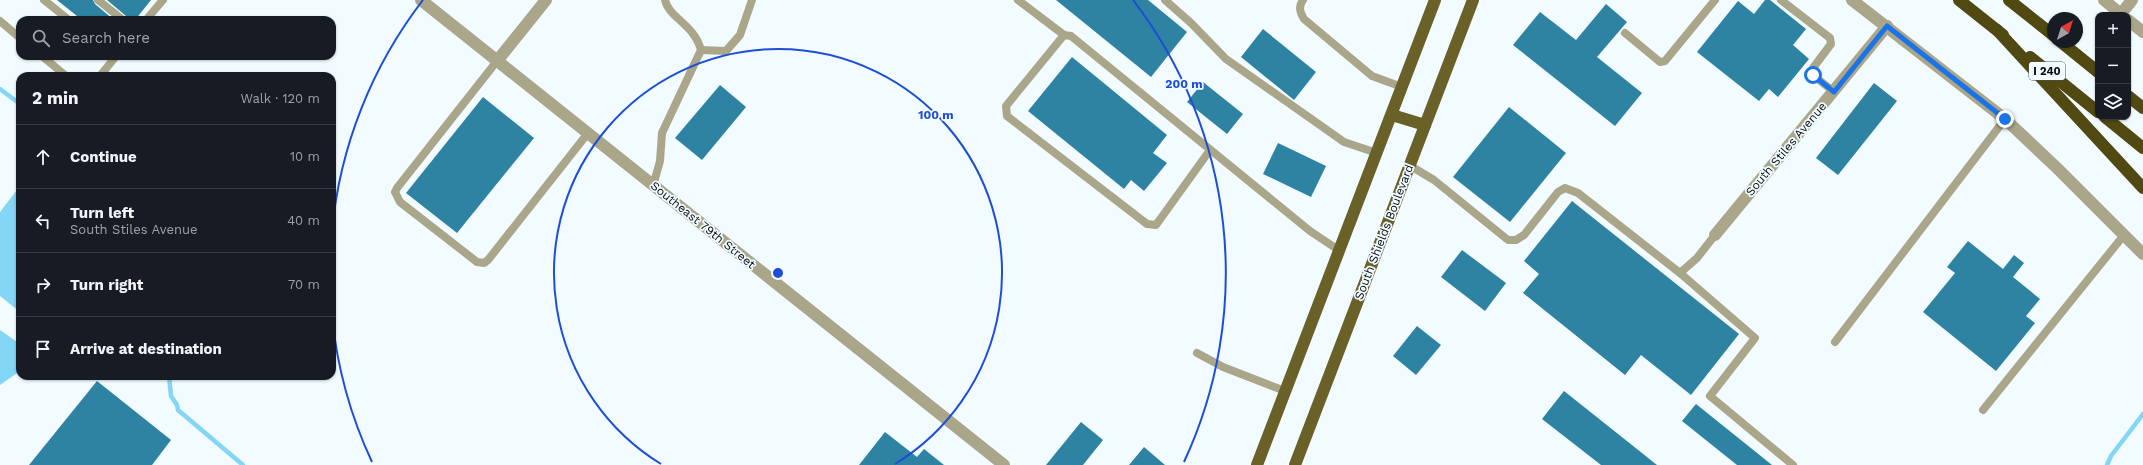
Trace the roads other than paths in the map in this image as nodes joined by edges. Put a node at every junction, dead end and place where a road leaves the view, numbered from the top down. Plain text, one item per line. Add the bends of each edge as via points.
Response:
1 (44, 0) edge
2 (98, 0) edge
3 (421, 0) edge
4 (546, 0) edge
5 (665, 0) edge
6 (752, 0) edge
7 (1018, 0) edge
8 (1165, 0) edge
9 (1303, 0) edge
10 (1435, 0) edge
11 (1473, 0) edge
12 (1715, 0) edge
13 (1781, 0) edge
14 (1852, 0) edge
15 (1958, 0) edge
16 (2009, 0) edge
17 (2104, 0) edge
18 (2132, 0) edge
19 (158, 2) edge
20 (2118, 12) edge
21 (2125, 12) edge
22 (64, 16) edge
23 (118, 16) edge
24 (149, 16) edge
25 (0, 21) edge
26 (2131, 22) edge
27 (1887, 26) junction
28 (1997, 30) junction
29 (2047, 31) edge
30 (2143, 32) edge
31 (1625, 33) dead end
32 (16, 35) edge
33 (1064, 35) junction
34 (2068, 48) edge
35 (701, 50) junction
36 (47, 60) edge
37 (112, 60) edge
38 (497, 61) junction
39 (2095, 70) edge
40 (61, 72) edge
41 (103, 72) edge
42 (1402, 87) junction
43 (1834, 92) junction
44 (2131, 98) edge
45 (2143, 108) edge
46 (2095, 110) edge
47 (1392, 114) junction
48 (2005, 119) junction
49 (2109, 120) edge
50 (1425, 125) junction
51 (588, 133) junction
52 (2143, 148) edge
53 (1210, 150) junction
54 (1377, 153) junction
55 (1410, 165) junction
56 (653, 186) junction
57 (2143, 188) edge
58 (1715, 234) joint
59 (2124, 235) junction
60 (1340, 250) junction
61 (2143, 254) edge
62 (1680, 273) junction
63 (1834, 342) dead end
64 (1197, 353) dead end
65 (1285, 391) junction
66 (1983, 410) dead end
67 (1004, 465) edge
68 (1257, 465) edge
69 (1295, 465) edge
70 (1793, 465) edge

1 - 22 lane
2 - 23 lane
3 - 38 street, Southeast 79th Street
4 - 38 street
5 - 35 lane via 666,7 698,38
6 - 35 lane via 740,35 726,51
7 - 33 lane
8 - 54 lane via 1226,59 1344,142
9 - 42 lane via 1300,12 1304,20 1372,76
10 - 42 main road
11 - 50 main road, South Shields Boulevard
12 - 31 lane via 1666,61 1660,62
13 - 43 lane via 1830,38 1830,44 1813,68 1813,75
14 - 27 street
15 - 28 highway, I 240
16 - 29 highway
17 - 20 street
18 - 21 street
19 - 24 lane
25 - 32 lane
26 - 30 street
27 - 43 street, South Stiles Avenue
27 - 48 street
28 - 46 highway, I 240
28 - 57 highway
33 - 53 lane via 1071,36
33 - 53 lane via 1006,106 1007,116 1147,224 1156,225
34 - 39 highway, I 240
35 - 56 lane via 662,133 660,160
36 - 40 lane
37 - 41 lane
38 - 51 street, Southeast 79th Street
38 - 51 lane via 397,188 395,192 400,202 477,262 484,263
42 - 47 main road
43 - 58 street, South Stiles Avenue
44 - 45 highway
47 - 50 main road
47 - 54 main road
48 - 59 street
48 - 63 lane
49 - 52 highway
50 - 55 main road, South Shields Boulevard
51 - 56 street, Southeast 79th Street
53 - 60 lane via 1310,231
54 - 60 main road
55 - 62 lane via 1445,188 1508,240 1516,240 1524,235 1558,192 1566,188 1578,193
55 - 69 main road, South Shields Boulevard
56 - 67 street, Southeast 79th Street
58 - 62 lane via 1697,258
59 - 61 street
59 - 66 lane
60 - 65 main road
62 - 70 lane via 1755,338 1710,396
64 - 65 lane via 1223,367
65 - 68 main road

